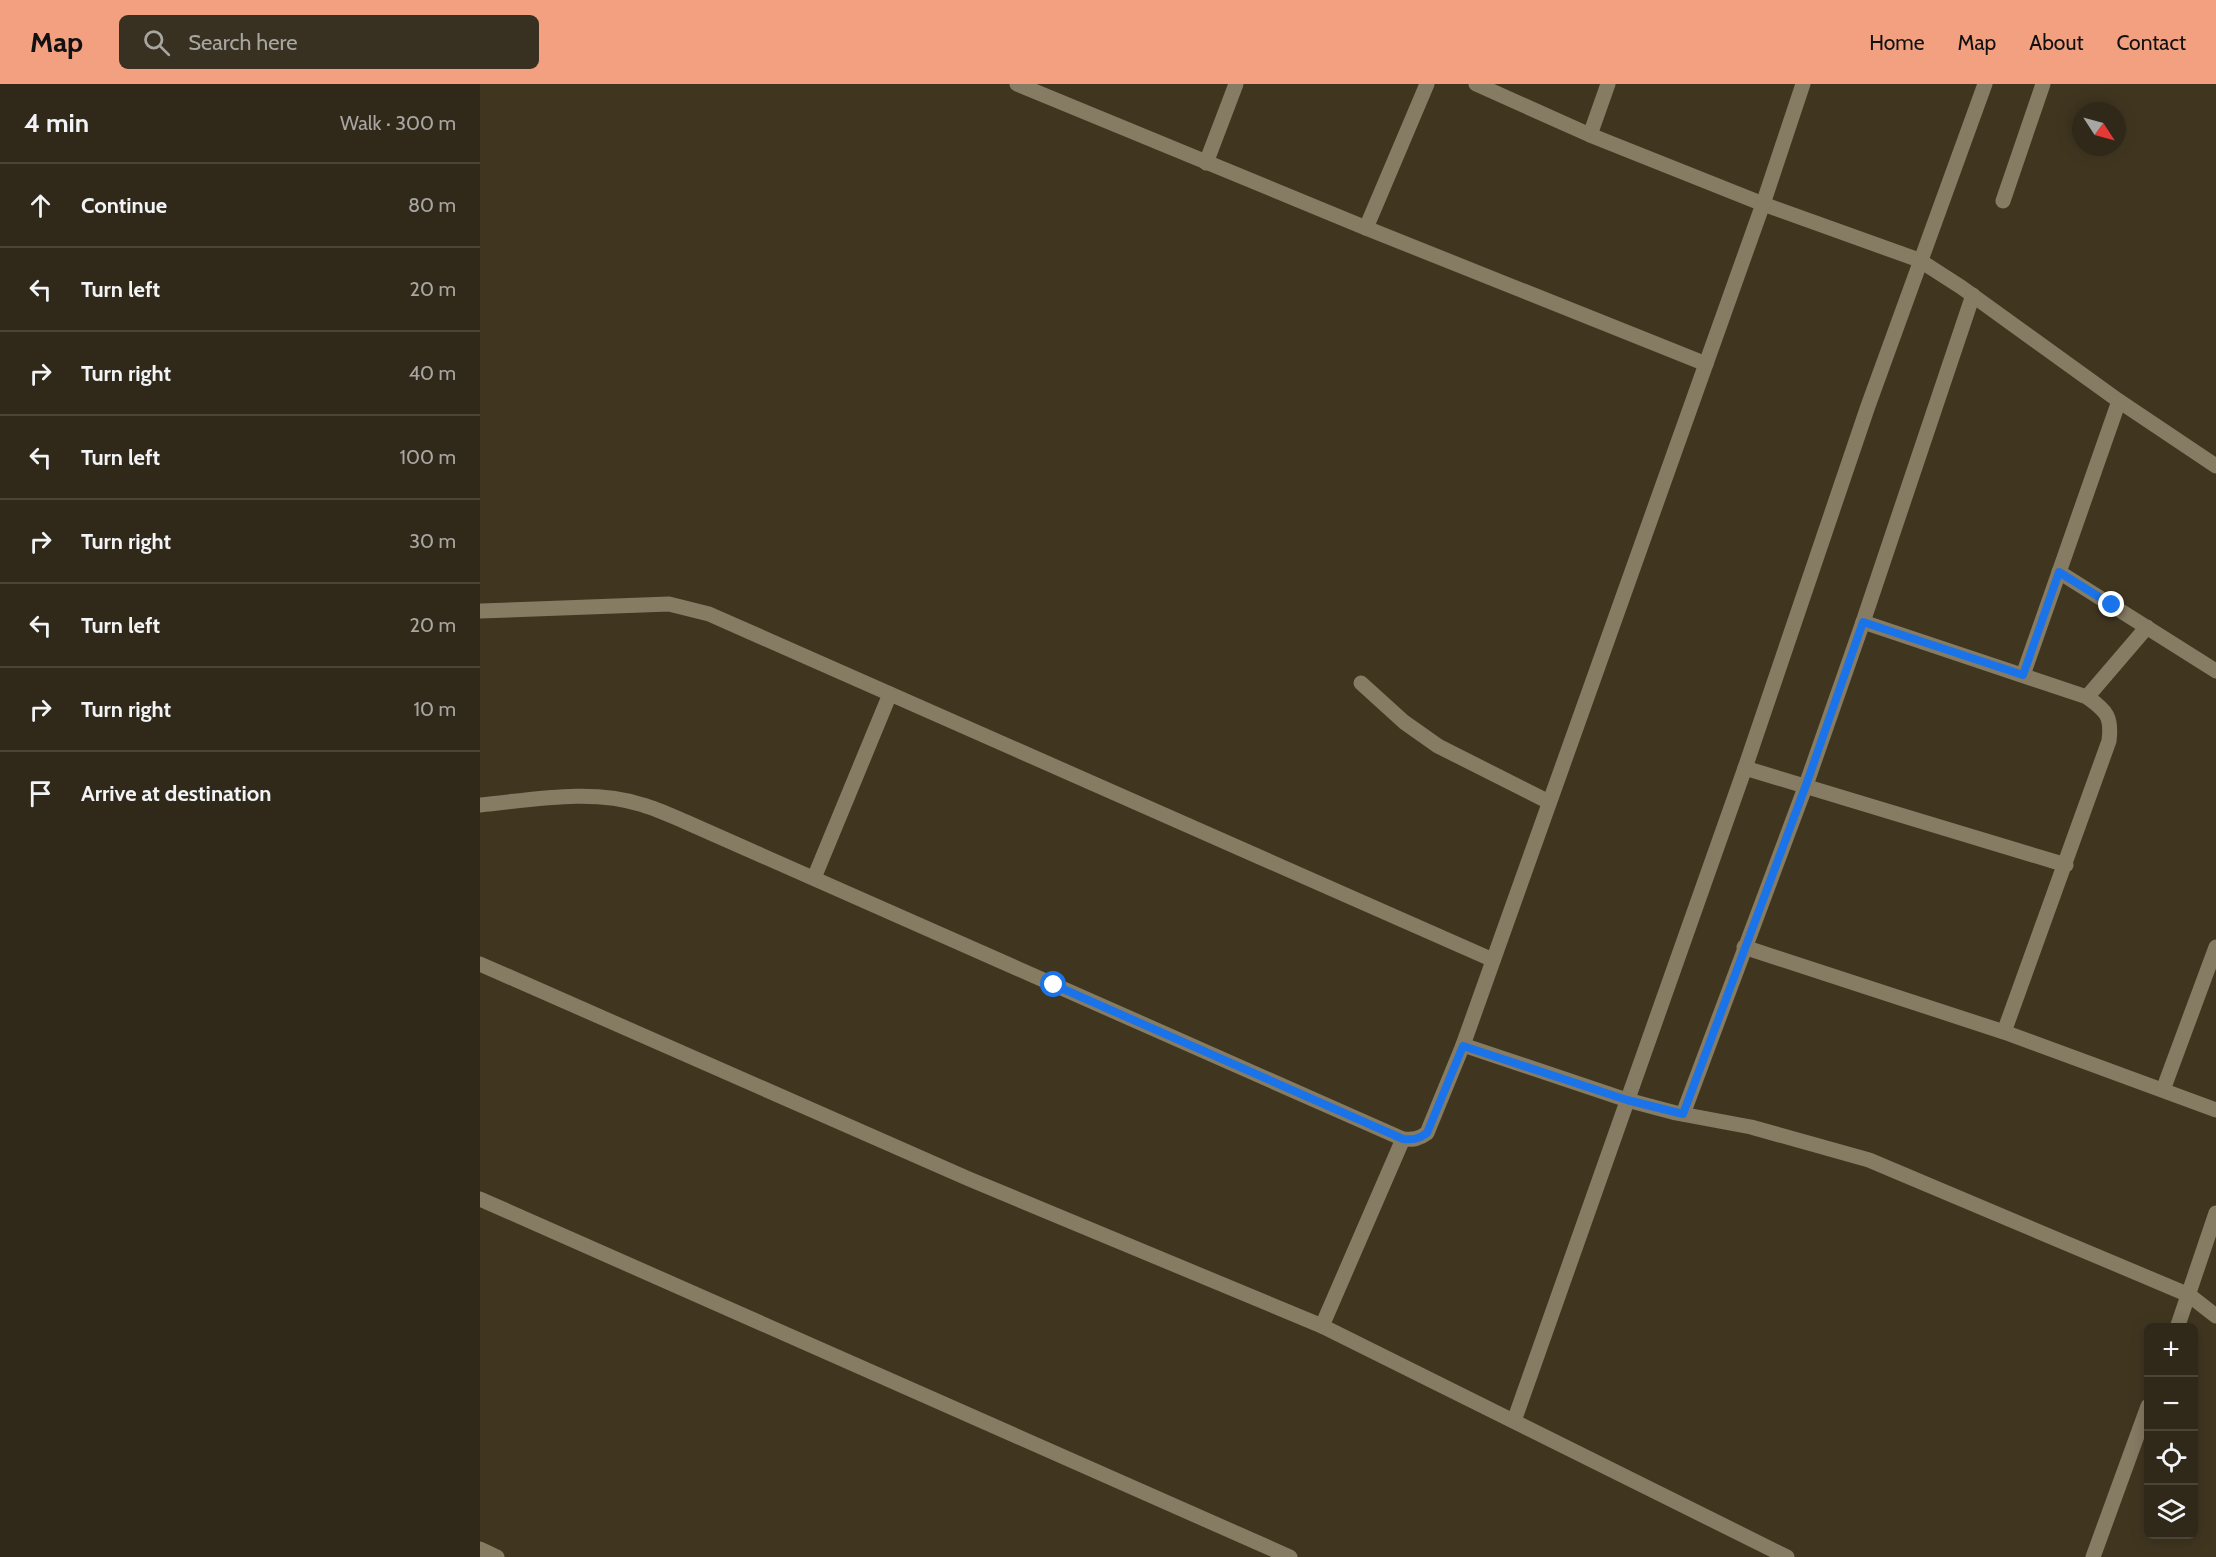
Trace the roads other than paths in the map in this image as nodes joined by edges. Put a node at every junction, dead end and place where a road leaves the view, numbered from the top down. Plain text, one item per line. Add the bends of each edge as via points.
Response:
1 (1017, 84) edge
2 (1236, 84) edge
3 (1427, 84) edge
4 (1476, 84) edge
5 (1608, 84) edge
6 (1803, 84) edge
7 (1985, 84) edge
8 (2043, 84) edge
9 (1052, 90) edge
10 (1590, 135) junction
11 (1206, 163) junction
12 (2003, 201) dead end
13 (1762, 204) junction
14 (1366, 228) junction
15 (1919, 260) junction
16 (1967, 291) junction
17 (1706, 364) junction
18 (2119, 401) junction
19 (2216, 466) edge
20 (2059, 572) junction
21 (480, 611) edge
22 (1863, 622) junction
23 (2147, 627) junction
24 (2216, 671) edge
25 (2023, 675) junction
26 (1361, 683) dead end
27 (890, 694) junction
28 (2087, 697) junction
29 (1753, 770) junction
30 (1806, 785) junction
31 (1549, 802) junction
32 (480, 805) edge
33 (2066, 866) junction
34 (814, 878) junction
35 (1744, 947) junction
36 (2216, 947) edge
37 (1493, 960) junction
38 (480, 964) edge
39 (2004, 1032) junction
40 (1463, 1046) junction
41 (2163, 1090) junction
42 (1627, 1100) junction
43 (2216, 1110) edge
44 (1679, 1114) junction
45 (1403, 1139) junction
46 (480, 1199) edge
47 (2216, 1213) edge
48 (2189, 1295) junction
49 (2216, 1316) edge
50 (2179, 1323) edge
51 (1322, 1326) junction
52 (2144, 1417) edge
53 (1518, 1423) junction
54 (480, 1549) edge
55 (497, 1557) edge
56 (1290, 1557) edge
57 (1787, 1557) edge
58 (2092, 1557) edge

1 - 9 street
2 - 11 street
3 - 14 street
4 - 10 street
5 - 10 street
6 - 13 street
7 - 15 street
8 - 12 street
9 - 11 street
10 - 13 street
11 - 14 street
13 - 15 street
13 - 17 street
14 - 17 street
15 - 16 street
15 - 29 street
16 - 18 street
16 - 22 street
17 - 31 street
18 - 19 street
18 - 20 street
20 - 23 street
20 - 25 street
21 - 27 street via 669,604 709,614
22 - 25 street
22 - 30 street
23 - 24 street
23 - 28 street
25 - 28 street
26 - 31 street via 1438,746
27 - 34 street
27 - 37 street
28 - 33 street via 2104,709 2111,725
29 - 30 street
29 - 42 street
30 - 33 street
30 - 35 street
31 - 37 street
32 - 34 street via 598,797 641,804
33 - 39 street
34 - 45 street
35 - 39 street
35 - 44 street
36 - 41 street
37 - 40 street
38 - 51 street via 969,1179
39 - 41 street
40 - 42 street
40 - 45 street via 1427,1133 1422,1138
41 - 43 street
42 - 44 street
42 - 53 street
44 - 48 street via 1750,1127 1869,1160
45 - 51 street
46 - 56 street
47 - 48 street
48 - 49 street
48 - 50 street
51 - 53 street
52 - 58 street
53 - 57 street
54 - 55 street

